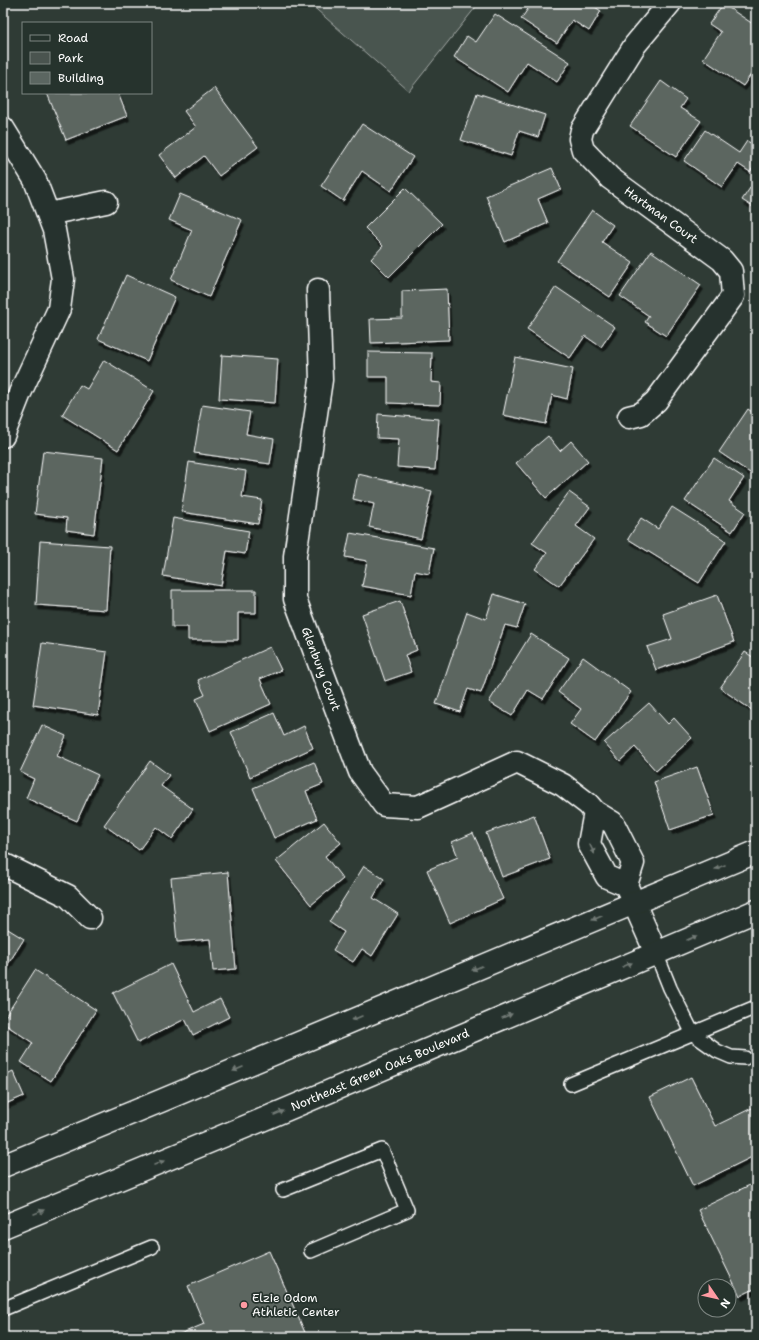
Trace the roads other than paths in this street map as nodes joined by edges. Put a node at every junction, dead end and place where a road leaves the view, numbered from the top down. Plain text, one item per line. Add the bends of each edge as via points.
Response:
1 (670, 3) edge
2 (3, 128) edge
3 (106, 202) dead end
4 (48, 214) junction
5 (318, 290) dead end
6 (629, 417) dead end
7 (3, 436) edge
8 (595, 812) junction
9 (756, 852) edge
10 (3, 864) edge
11 (630, 894) junction
12 (756, 911) edge
13 (90, 918) dead end
14 (656, 953) junction
15 (756, 1007) edge
16 (692, 1034) junction
17 (745, 1058) dead end
18 (571, 1084) dead end
19 (3, 1166) edge
20 (283, 1190) dead end
21 (3, 1227) edge
22 (152, 1247) dead end
23 (311, 1251) dead end
24 (3, 1309) edge

1 - 6 street, Hartman Court via 635,45 582,130 580,139 583,150 610,178 722,260 731,271 733,296 656,401 641,414
2 - 4 street via 35,180
3 - 4 street
4 - 7 street via 54,230 63,279 59,309
5 - 8 street, Glenbury Court via 321,380 295,556 295,599 360,772 384,805 418,807 517,762 563,785
8 - 11 street, Glenbury Court via 613,823 633,863
8 -> 11 street via 589,844 607,877
9 -> 11 street
10 - 13 street via 68,896
11 - 14 street
11 -> 19 street via 164,1100
14 -> 12 street, Northeast Green Oaks Boulevard
14 - 16 lane
21 -> 14 street, Northeast Green Oaks Boulevard
15 - 16 lane
16 - 17 lane via 717,1052
16 - 18 lane
20 - 23 lane via 382,1150 407,1210
22 - 24 lane

